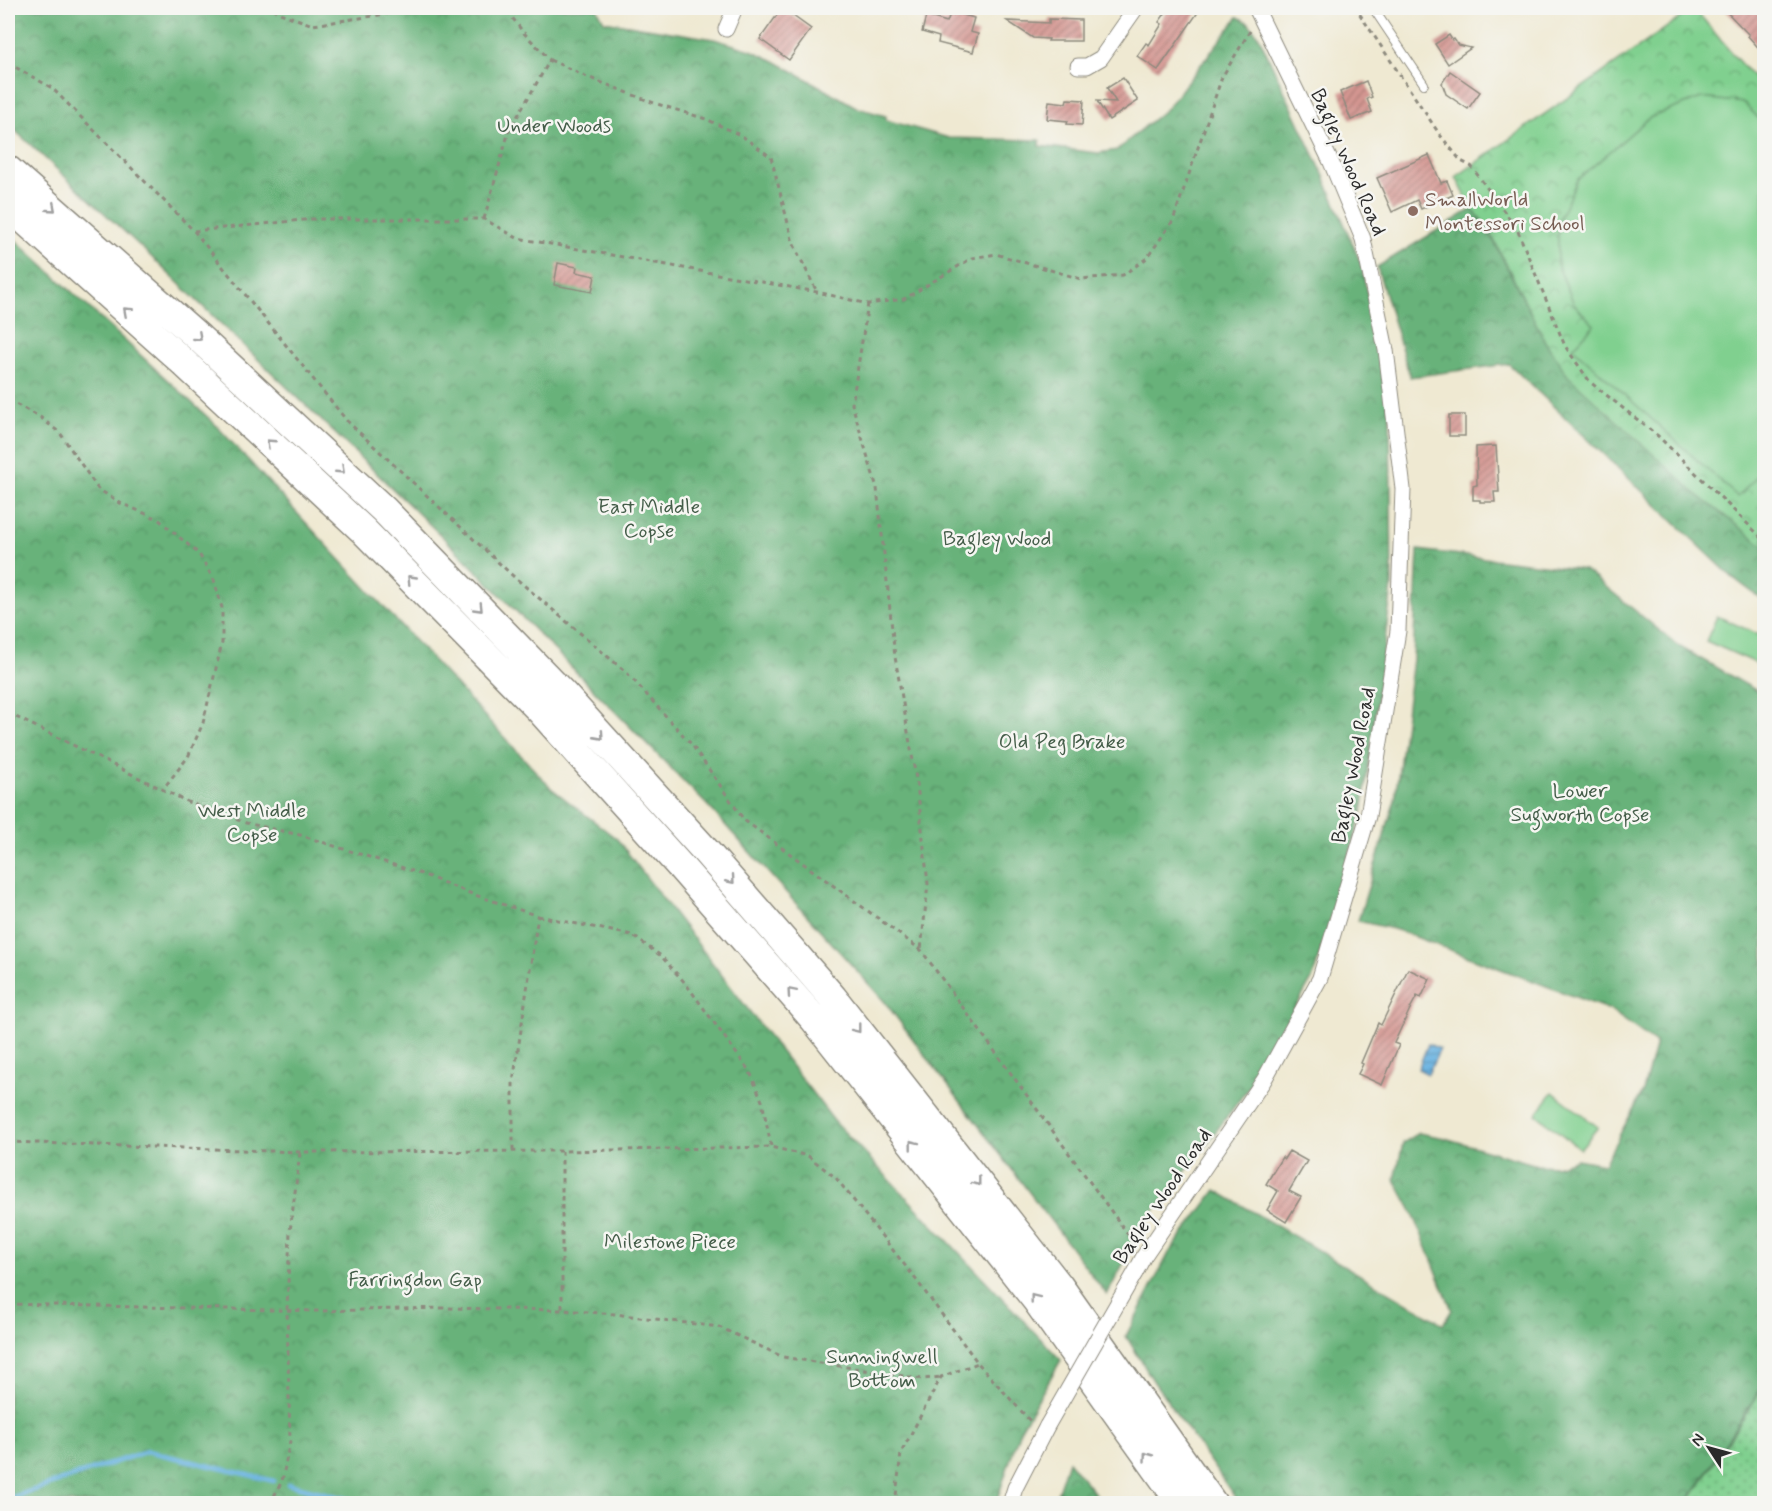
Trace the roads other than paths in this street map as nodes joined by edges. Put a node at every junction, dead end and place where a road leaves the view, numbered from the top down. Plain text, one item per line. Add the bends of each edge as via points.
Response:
1 (735, 8) edge
2 (1136, 8) edge
3 (1256, 8) edge
4 (1373, 8) edge
5 (726, 29) dead end
6 (1084, 68) dead end
7 (1424, 84) dead end
8 (8, 170) edge
9 (8, 205) edge
10 (1010, 1503) edge
11 (1182, 1503) edge
12 (1213, 1503) edge

1 - 5 street
2 - 6 street via 1101,58
3 - 10 street, Bagley Wood Road, bridge via 1363,239 1386,350 1402,489 1398,631 1368,816 1320,978 1264,1080 1135,1272 1044,1430
4 - 7 lane
8 -> 12 highway via 200,338 384,510 561,692 694,838 833,998 1059,1286
11 -> 9 highway via 1037,1301 814,1018 548,719 364,531

